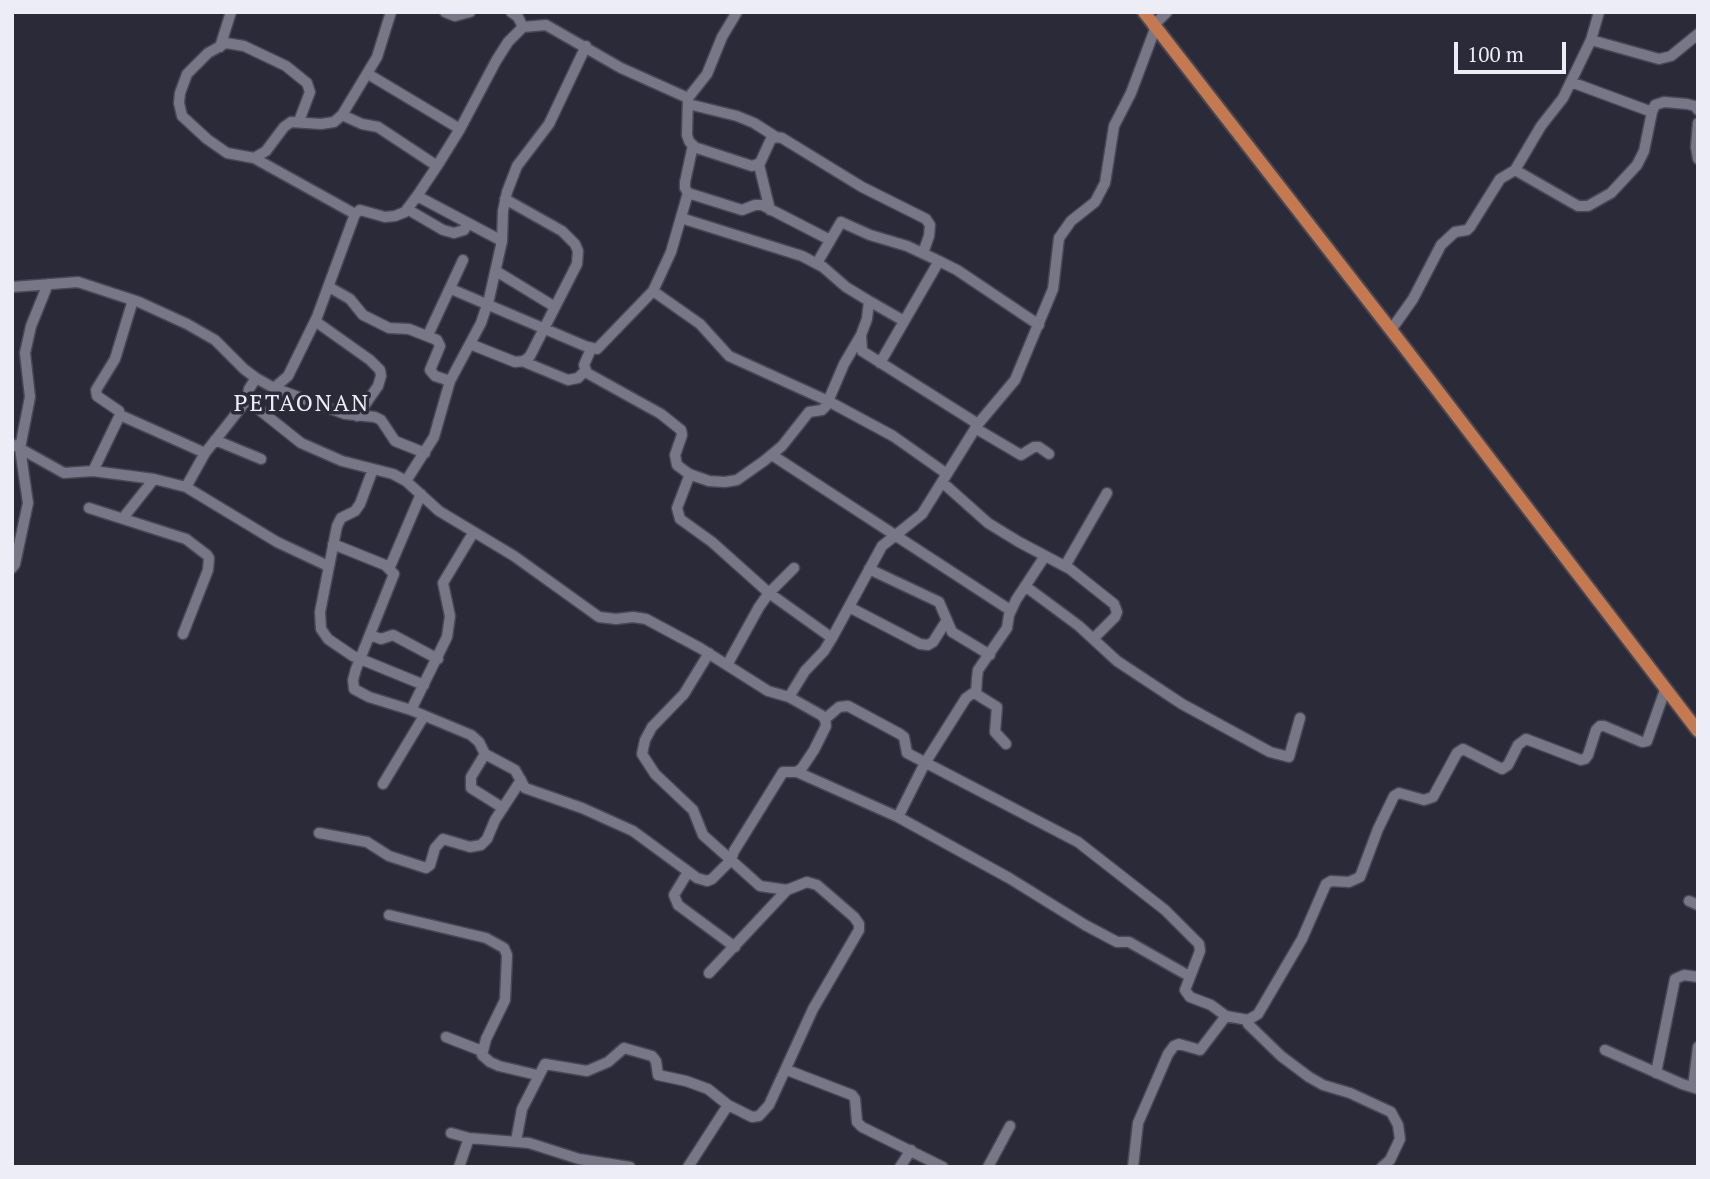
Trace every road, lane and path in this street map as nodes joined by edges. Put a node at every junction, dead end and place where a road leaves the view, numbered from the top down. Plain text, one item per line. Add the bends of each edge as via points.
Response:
1 (231, 12) edge
2 (391, 12) edge
3 (445, 12) edge
4 (470, 12) edge
5 (511, 12) edge
6 (737, 12) edge
7 (1144, 12) edge
8 (1167, 12) edge
9 (1599, 12) edge
10 (523, 27) junction
11 (1154, 27) junction
12 (1698, 34) edge
13 (1591, 40) junction
14 (586, 46) junction
15 (220, 47) junction
16 (368, 74) junction
17 (1571, 82) junction
18 (688, 101) junction
19 (1698, 110) edge
20 (1652, 112) junction
21 (342, 115) junction
22 (299, 121) junction
23 (1698, 123) edge
24 (460, 129) junction
25 (776, 137) junction
26 (693, 145) junction
27 (254, 158) junction
28 (1698, 159) edge
29 (759, 165) junction
30 (437, 166) junction
31 (1515, 170) junction
32 (688, 193) junction
33 (417, 196) junction
34 (505, 199) junction
35 (407, 209) junction
36 (770, 210) junction
37 (355, 214) junction
38 (681, 218) junction
39 (468, 223) junction
40 (830, 240) junction
41 (502, 241) junction
42 (923, 253) junction
43 (463, 260) dead end
44 (939, 261) junction
45 (817, 264) junction
46 (496, 271) junction
47 (48, 284) junction
48 (12, 287) edge
49 (329, 287) junction
50 (451, 289) junction
51 (653, 292) junction
52 (133, 300) junction
53 (869, 301) junction
54 (488, 303) junction
55 (555, 307) junction
56 (315, 321) junction
57 (904, 321) junction
58 (1039, 325) junction
59 (544, 328) junction
60 (1391, 330) junction
61 (428, 335) junction
62 (861, 335) junction
63 (470, 344) junction
64 (591, 349) junction
65 (522, 361) junction
66 (880, 363) junction
67 (585, 371) junction
68 (256, 378) junction
69 (450, 381) junction
70 (274, 388) junction
71 (247, 400) junction
72 (828, 401) junction
73 (120, 415) junction
74 (356, 416) junction
75 (977, 426) junction
76 (215, 440) junction
77 (16, 446) edge
78 (205, 453) junction
79 (425, 453) junction
80 (772, 454) junction
81 (1049, 454) dead end
82 (261, 459) dead end
83 (373, 469) junction
84 (93, 471) junction
85 (690, 474) junction
86 (944, 478) junction
87 (154, 479) junction
88 (406, 481) junction
89 (186, 487) junction
90 (421, 494) junction
91 (1107, 494) dead end
92 (89, 508) dead end
93 (123, 518) junction
94 (473, 533) junction
95 (896, 535) junction
96 (333, 544) junction
97 (1045, 556) junction
98 (328, 566) junction
99 (1065, 566) junction
100 (12, 568) edge
101 (793, 568) dead end
102 (389, 569) junction
103 (869, 569) junction
104 (1025, 586) junction
105 (769, 593) junction
106 (849, 607) junction
107 (1010, 610) junction
108 (947, 620) junction
109 (183, 634) dead end
110 (370, 635) junction
111 (832, 638) junction
112 (1093, 639) junction
113 (709, 653) junction
114 (990, 654) junction
115 (438, 659) junction
116 (360, 660) junction
117 (727, 665) junction
118 (424, 685) junction
119 (1665, 690) junction
120 (976, 691) junction
121 (789, 697) junction
122 (411, 710) junction
123 (424, 716) junction
124 (1300, 718) dead end
125 (825, 719) junction
126 (1698, 731) edge
127 (1006, 744) dead end
128 (485, 754) junction
129 (925, 763) junction
130 (797, 772) junction
131 (521, 780) junction
132 (383, 784) dead end
133 (503, 808) junction
134 (898, 817) junction
135 (319, 833) dead end
136 (731, 860) junction
137 (688, 872) junction
138 (787, 890) junction
139 (388, 915) dead end
140 (735, 947) junction
141 (709, 973) dead end
142 (1189, 976) junction
143 (1698, 977) edge
144 (1226, 1016) junction
145 (1247, 1020) junction
146 (446, 1037) dead end
147 (1698, 1047) edge
148 (1605, 1050) dead end
149 (482, 1051) junction
150 (787, 1070) junction
151 (1656, 1073) junction
152 (537, 1075) junction
153 (1695, 1088) edge
154 (728, 1105) junction
155 (1010, 1125) dead end
156 (451, 1133) dead end
157 (468, 1138) junction
158 (516, 1141) junction
159 (911, 1150) junction
160 (458, 1167) edge
161 (630, 1167) edge
162 (688, 1167) edge
163 (900, 1167) edge
164 (943, 1167) edge
165 (988, 1167) edge
166 (1133, 1167) edge
167 (1382, 1167) edge

1 - 15 street
2 - 16 street
3 - 4 street via 455,16
5 - 10 street
6 - 18 street via 707,75
7 - 11 main road
8 - 11 street
9 - 13 street
10 - 14 street via 546,25
10 - 24 street via 496,61
11 - 58 street via 1114,126 1105,183 1095,202 1070,221 1059,238 1054,289
11 - 60 main road
12 - 13 street via 1671,56 1659,59
13 - 17 street
14 - 18 street
14 - 34 street via 549,124 517,166
15 - 22 street via 233,43 253,49 307,83 310,92
15 - 27 street via 187,74 178,103 182,116 207,139 227,153
16 - 21 street
16 - 24 street
17 - 20 street
17 - 31 street
18 - 25 street via 737,116
18 - 26 street via 687,135
19 - 20 street via 1664,102
20 - 31 street via 1637,166 1600,201 1578,206
21 - 22 street via 321,124
21 - 30 street via 378,127
22 - 27 street via 290,122
23 - 28 street
24 - 30 street
25 - 29 street
25 - 42 street via 926,219 929,236
26 - 29 street via 750,166
26 - 32 street via 685,182
27 - 37 street
29 - 36 street
30 - 33 street
31 - 60 street via 1500,180 1467,230 1455,232 1440,244 1413,299
32 - 36 street via 742,210 758,204
32 - 38 street
33 - 35 street
33 - 39 street
34 - 41 street
34 - 55 street via 549,221 575,244 577,264
35 - 37 street via 396,216 360,210
35 - 39 street via 454,233
36 - 40 street
37 - 49 street
38 - 45 street
38 - 51 street
39 - 41 street
40 - 42 street via 841,222
40 - 45 street
41 - 46 street
42 - 44 street
43 - 50 street
44 - 57 street
44 - 58 street
45 - 53 street
46 - 54 street
46 - 55 street
47 - 48 street
47 - 52 street via 78,282
47 - 77 street via 27,338 30,397
49 - 56 street
49 - 61 street via 350,299 363,315 388,328
50 - 54 street
50 - 61 street
51 - 64 street via 601,346
51 - 72 street via 701,324 729,356
52 - 68 street via 215,340
52 - 73 street via 116,359 96,390
53 - 57 street
53 - 62 street
54 - 59 street
54 - 63 street
55 - 59 street
56 - 70 street via 288,376
56 - 74 street via 380,370 377,386
57 - 66 street
58 - 75 street via 1010,388
59 - 64 street
59 - 65 street via 530,356
60 - 119 main road
61 - 69 street via 440,346 431,373
62 - 66 street via 862,351
62 - 72 street
63 - 65 street
63 - 69 street
64 - 67 street
65 - 67 street via 568,380
66 - 75 street
67 - 85 street via 680,428 675,459
68 - 70 street
68 - 71 street
69 - 79 street
70 - 74 street
71 - 76 street
71 - 83 street via 301,443
72 - 80 street via 822,410 809,412
72 - 86 street via 893,436
73 - 78 street
73 - 84 street
74 - 79 street via 379,418 395,441
75 - 81 street via 1021,455 1034,447
75 - 86 street
76 - 78 street
76 - 82 street
77 - 84 street via 58,471
77 - 100 street via 28,503
78 - 89 street
79 - 88 street
80 - 85 street via 737,480 709,481
80 - 95 street
83 - 88 street
83 - 96 street via 360,505 341,518
84 - 87 street
85 - 105 street via 677,508 680,519
86 - 95 street via 922,514
86 - 97 street via 988,523
87 - 89 street
87 - 93 street
88 - 90 street
89 - 98 street via 266,536
90 - 94 street
90 - 102 street
91 - 99 street
92 - 93 street
93 - 109 street via 186,539 209,558
94 - 113 street via 531,567 599,617 646,620
94 - 115 street via 443,583 450,616
95 - 103 street
95 - 107 street
96 - 98 street
96 - 102 street
97 - 99 street
97 - 104 street
98 - 116 street via 321,629
99 - 112 street via 1116,608 1115,617
101 - 105 street
102 - 110 street via 394,574 392,582
103 - 106 street
103 - 108 street via 939,602
104 - 107 street
104 - 112 street
105 - 111 street
105 - 117 street
106 - 108 street via 920,644 933,642
106 - 111 street
107 - 114 street via 1007,628
108 - 114 street via 952,632
110 - 115 street via 381,639 393,635
110 - 116 street
111 - 121 street
112 - 124 street via 1117,662 1182,704 1270,752 1289,757
113 - 117 street
113 - 136 street via 684,694 652,727 643,757 693,810 703,835
114 - 120 street via 978,670
115 - 118 street
116 - 118 street
116 - 122 street via 354,689
117 - 121 street via 768,691
118 - 122 street
119 - 126 main road
119 - 145 street via 1647,741 1600,726 1588,755 1581,760 1526,739 1502,769 1463,748 1433,797 1394,796 1360,877 1326,884 1302,939 1258,1014
120 - 127 street via 997,707 993,728
120 - 129 street via 966,698
121 - 125 street
122 - 123 street
123 - 128 street via 471,735
123 - 132 street
125 - 129 street via 839,707 848,706 900,734 907,753
125 - 130 street via 814,750
128 - 131 street via 515,770
128 - 133 street via 471,777 471,788
129 - 134 street
129 - 142 street via 1078,842 1165,910 1199,944
130 - 134 street
130 - 136 street via 783,772
131 - 133 street
131 - 137 street via 525,788 633,831
133 - 135 street via 481,845 470,847 443,839 426,867 389,856 367,842
134 - 142 street via 1111,939 1129,942
136 - 137 street via 707,881
136 - 138 street via 760,886
137 - 140 street via 674,895 678,905
138 - 140 street
138 - 150 street via 807,882 817,884 859,924 853,943 813,1009
139 - 149 street via 486,938 504,948 505,1000
140 - 141 street
142 - 144 street via 1185,990 1190,997
143 - 151 street via 1675,979
144 - 145 street
144 - 166 street via 1200,1050 1179,1044 1168,1054 1138,1123
145 - 167 street via 1309,1077 1391,1112 1400,1139
146 - 149 street
147 - 153 street
148 - 151 street
149 - 152 street via 490,1062
150 - 154 street via 759,1116
150 - 159 street via 852,1095 862,1128
151 - 153 street
152 - 154 street via 549,1064 587,1071 628,1048 653,1056 657,1075 708,1089
152 - 158 street via 522,1109
154 - 162 street
155 - 165 street
156 - 157 street
157 - 158 street
157 - 160 street
158 - 161 street via 579,1159
159 - 163 street
159 - 164 street

